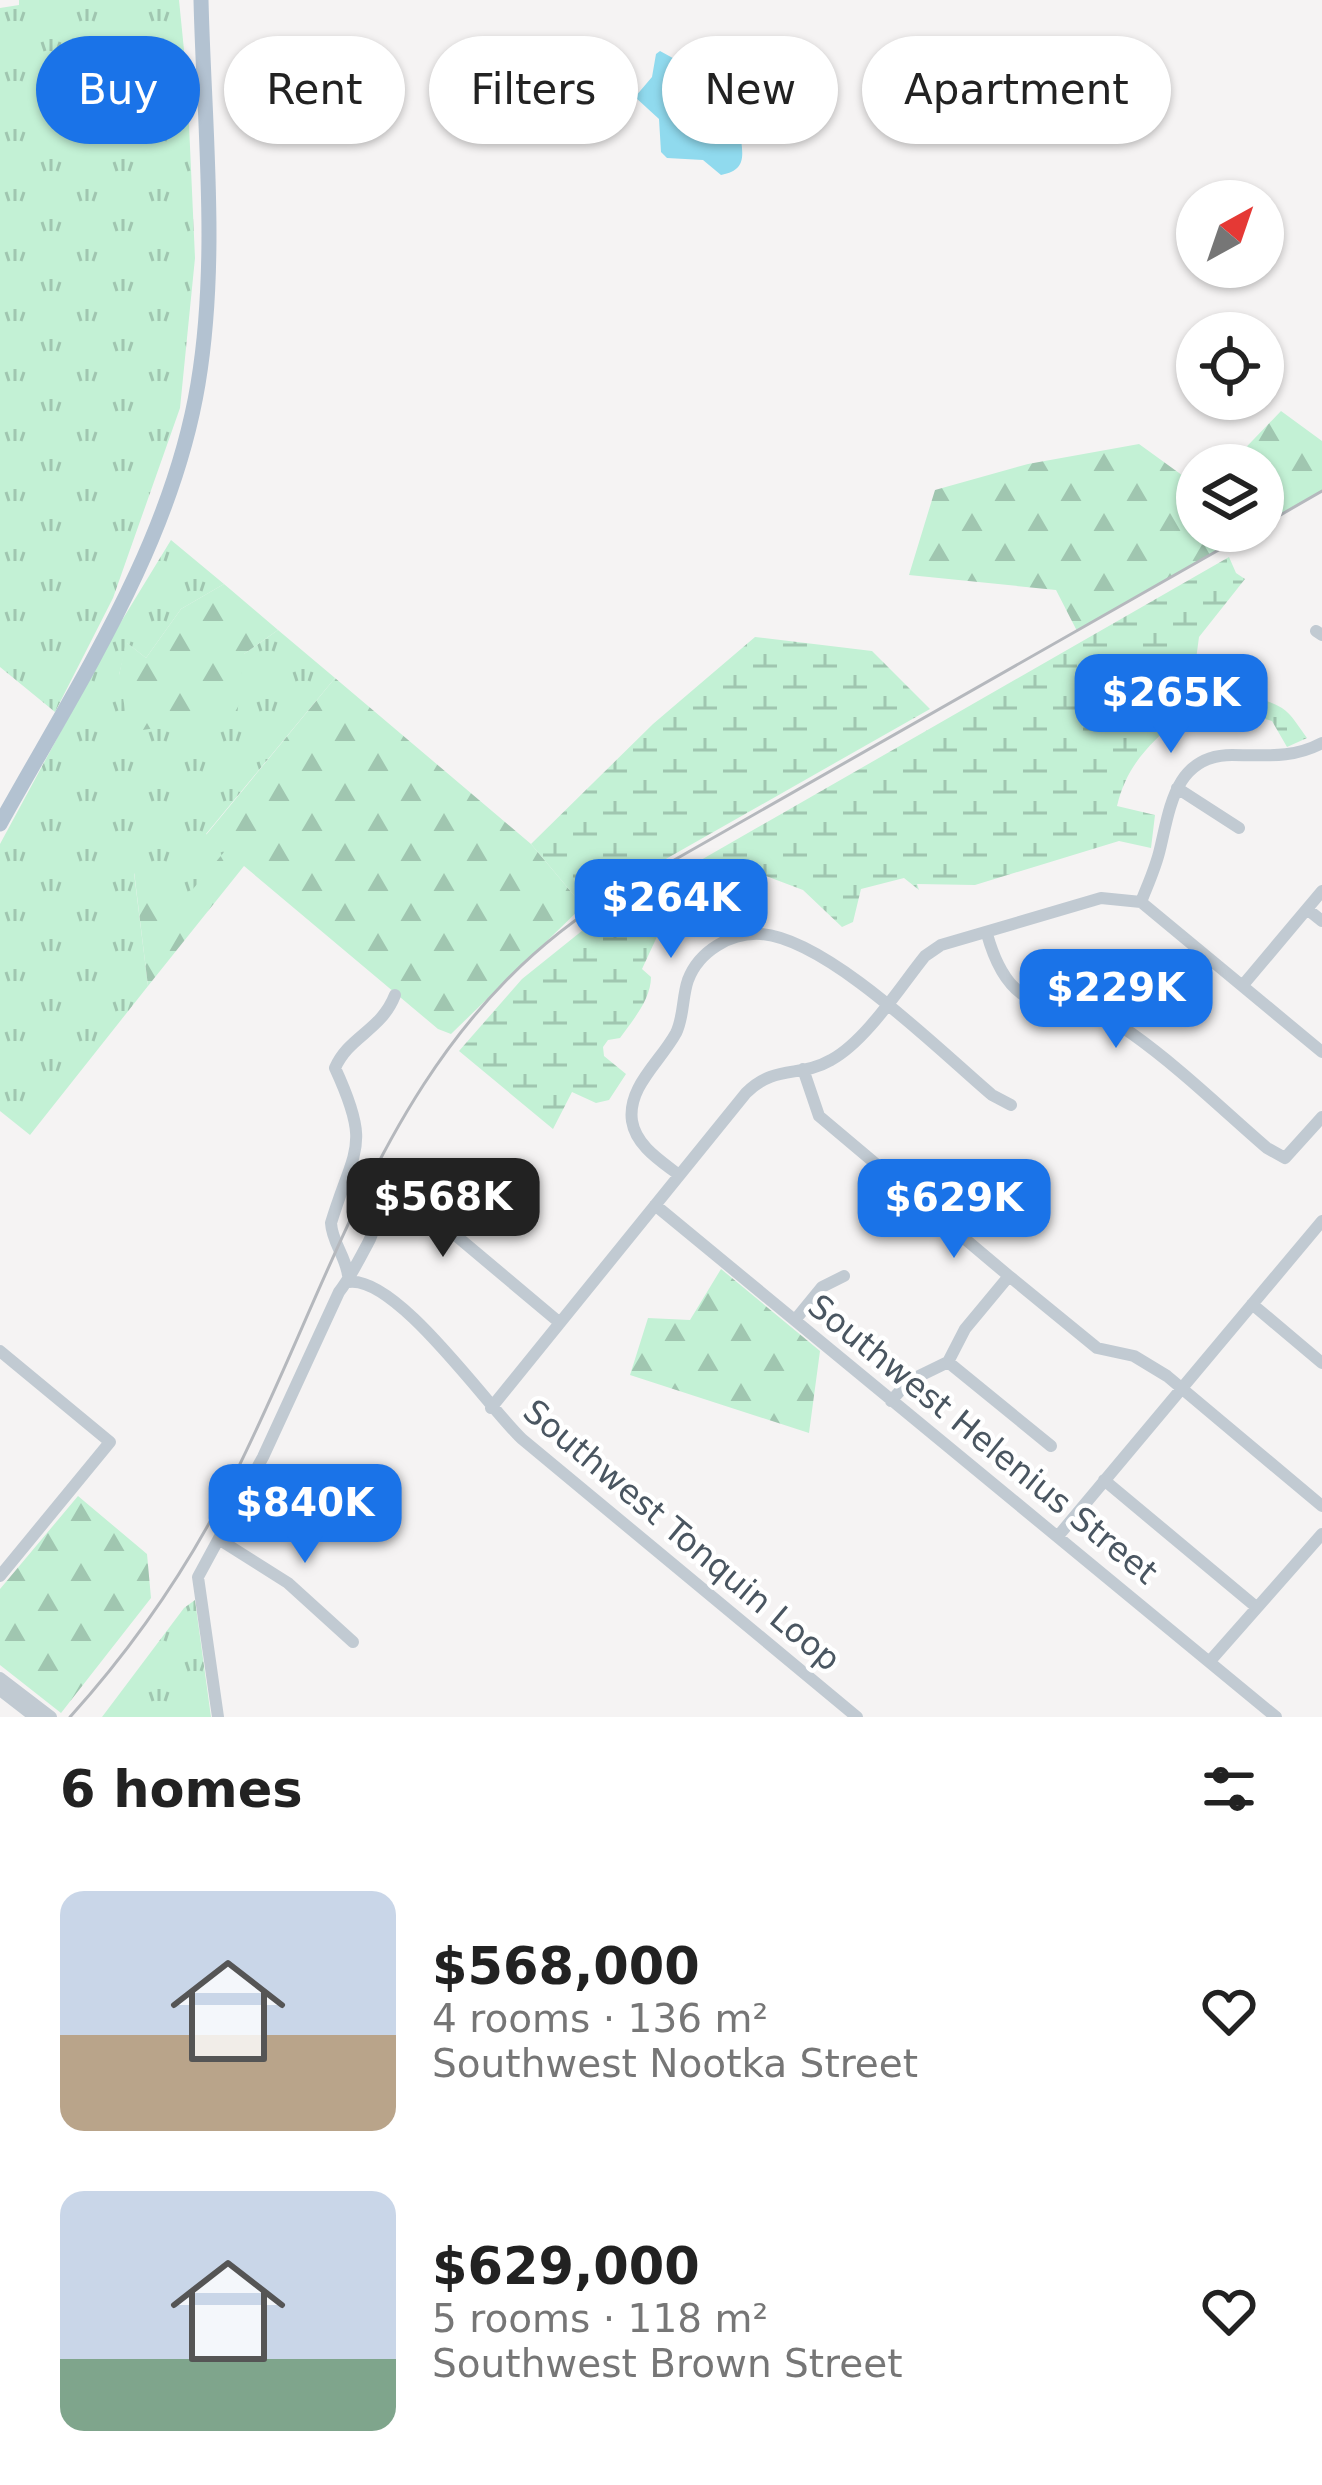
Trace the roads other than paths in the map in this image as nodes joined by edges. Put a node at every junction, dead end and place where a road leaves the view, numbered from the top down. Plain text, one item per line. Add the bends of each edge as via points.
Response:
1 (201, 0) edge
2 (1322, 742) edge
3 (1177, 788) junction
4 (0, 824) edge
5 (1239, 828) dead end
6 (1322, 891) edge
7 (1141, 902) junction
8 (1307, 909) junction
9 (1322, 921) edge
10 (986, 934) junction
11 (1243, 985) junction
12 (394, 995) dead end
13 (885, 1005) junction
14 (1322, 1052) edge
15 (803, 1070) junction
16 (1011, 1105) dead end
17 (1322, 1117) edge
18 (680, 1175) junction
19 (655, 1205) junction
20 (1320, 1227) edge
21 (844, 1276) dead end
22 (1009, 1276) junction
23 (349, 1282) junction
24 (1252, 1304) junction
25 (795, 1320) junction
26 (560, 1323) junction
27 (0, 1351) edge
28 (948, 1362) junction
29 (1322, 1363) edge
30 (1181, 1388) junction
31 (891, 1401) junction
32 (491, 1408) junction
33 (1051, 1446) dead end
34 (1104, 1480) junction
35 (1322, 1505) edge
36 (1058, 1534) junction
37 (1322, 1534) edge
38 (220, 1540) junction
39 (0, 1576) edge
40 (1255, 1606) junction
41 (353, 1642) dead end
42 (1210, 1661) junction
43 (0, 1678) edge
44 (0, 1690) edge
45 (35, 1717) edge
46 (51, 1717) edge
47 (218, 1717) edge
48 (857, 1717) edge
49 (1276, 1717) edge

1 - 4 main road via 207,295 187,435 139,571
2 - 3 street via 1300,755 1225,755 1195,767
3 - 5 street
3 - 7 street
6 - 8 street
7 - 10 street via 1101,898
7 - 11 street
8 - 9 street
8 - 11 street
10 - 13 street via 940,945
10 - 17 street via 1016,988 1044,1006 1127,1030 1285,1158
11 - 14 street
12 - 23 street via 379,1024 335,1068 358,1137 331,1223
13 - 15 street via 846,1051
13 - 16 street
13 - 18 street via 826,959 782,939 743,935 716,946 687,982 679,1027 632,1108 641,1142
15 - 18 street via 753,1086
15 - 22 street via 819,1116
18 - 19 street
19 - 25 street, Southwest Helenius Street
19 - 26 street
20 - 24 street
21 - 25 street via 822,1287
22 - 28 street
22 - 30 street via 1097,1348 1150,1364
23 - 26 street via 380,1205 394,1194 416,1202
23 - 32 street, Southwest Tonquin Loop via 365,1282 403,1311 456,1359
23 - 38 street
24 - 29 street
24 - 30 street
25 - 31 street, Southwest Helenius Street
26 - 32 street
27 - 39 street via 110,1442
28 - 31 street via 909,1381
28 - 33 street
30 - 34 street
30 - 35 street
31 - 36 street, Southwest Helenius Street
32 - 48 street, Southwest Tonquin Loop
34 - 36 street
34 - 40 street
36 - 42 street, Southwest Helenius Street
37 - 40 street
38 - 41 street via 288,1583
38 - 47 street via 198,1577
40 - 42 street
42 - 49 street, Southwest Helenius Street
43 - 46 street
44 - 45 street

